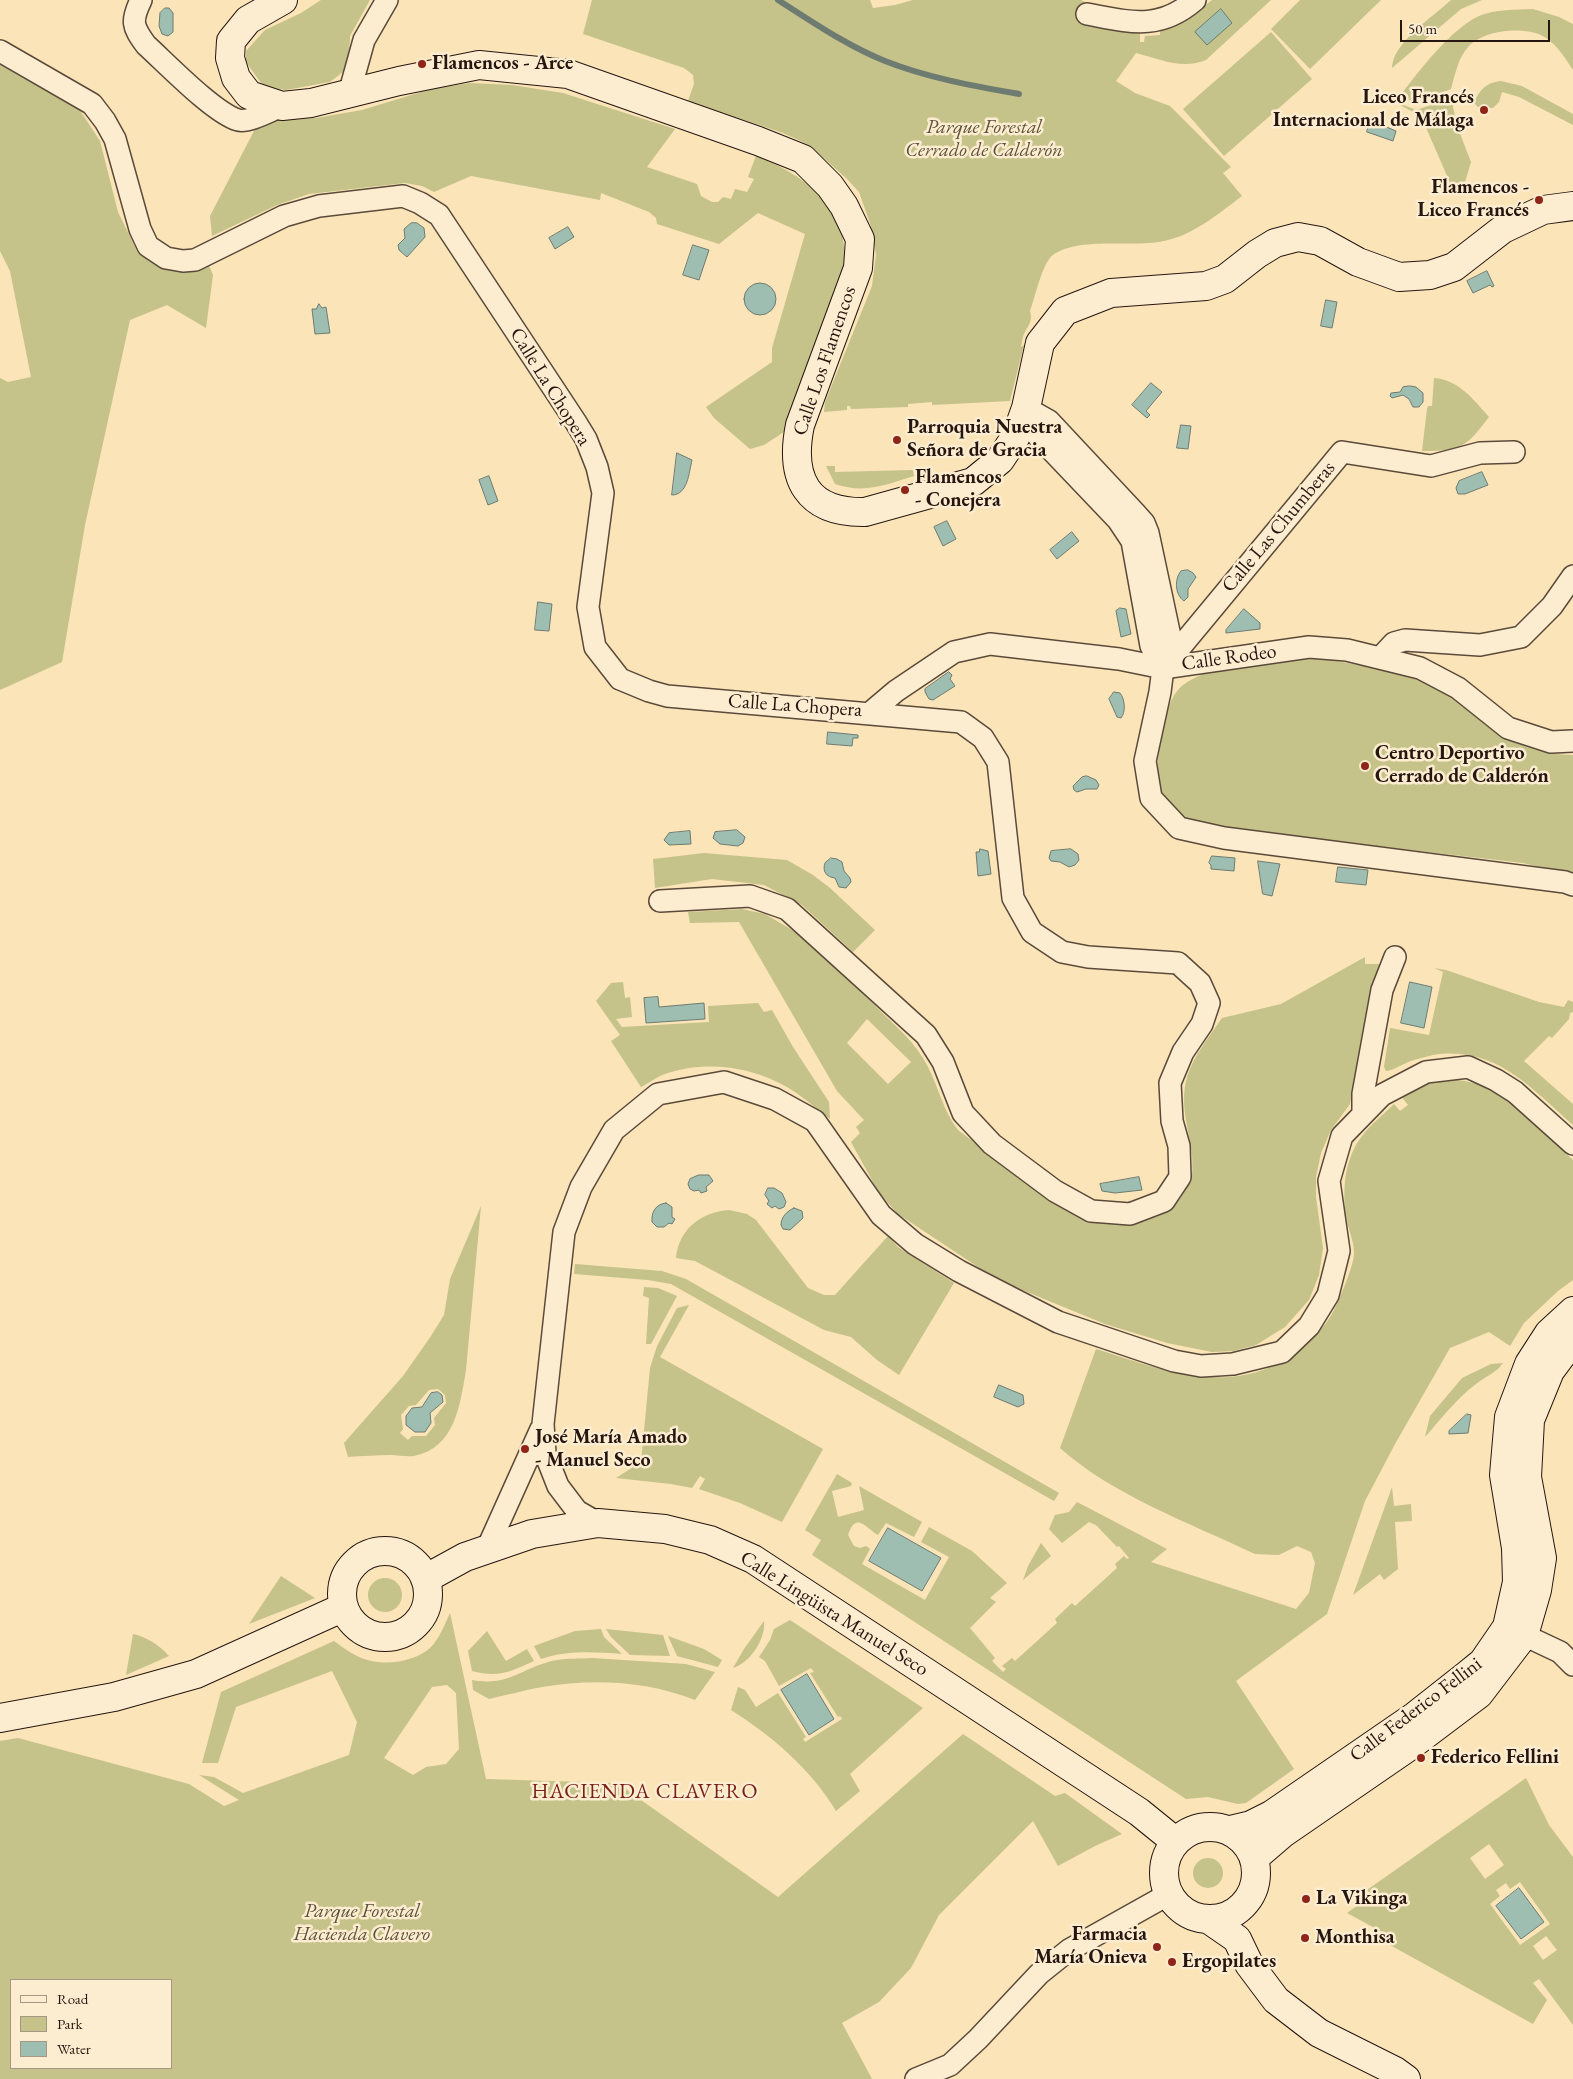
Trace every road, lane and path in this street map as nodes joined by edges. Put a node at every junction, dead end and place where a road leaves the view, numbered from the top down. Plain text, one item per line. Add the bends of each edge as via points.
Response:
1 (141, 0) edge
2 (283, 0) edge
3 (387, 0) edge
4 (1195, 0) edge
5 (1087, 14) dead end
6 (0, 51) edge
7 (349, 94) junction
8 (282, 106) junction
9 (1573, 206) edge
10 (1026, 408) junction
11 (1514, 452) dead end
12 (1573, 576) edge
13 (1381, 657) junction
14 (1163, 668) junction
15 (870, 713) junction
16 (1573, 741) edge
17 (1573, 885) edge
18 (660, 901) dead end
19 (1395, 957) dead end
20 (1363, 1113) junction
21 (1573, 1144) edge
22 (1573, 1311) edge
23 (1573, 1340) edge
24 (543, 1424) junction
25 (598, 1523) junction
26 (487, 1549) junction
27 (425, 1579) junction
28 (344, 1607) junction
29 (1516, 1631) junction
30 (1573, 1665) edge
31 (0, 1718) edge
32 (1230, 1830) junction
33 (1176, 1842) junction
34 (1254, 1858) junction
35 (1169, 1894) junction
36 (1244, 1904) junction
37 (1208, 1919) junction
38 (1237, 1939) junction
39 (916, 2079) edge
40 (1406, 2079) edge

1 - 8 street via 133,15 136,32 146,45 218,110 240,120
2 - 8 street via 248,20 231,41 230,58 236,78 249,96
3 - 7 street via 364,40
4 - 5 street via 1181,12 1152,22
6 - 15 street, Calle La Chopera via 92,104 106,121 115,139 140,229 148,246 166,258 195,260 284,216 319,206 403,196 420,202 439,216 586,439 597,468 603,493 588,607 594,647 606,663 620,679 667,696
7 - 8 street, Calle Los Flamencos
7 - 10 street, Calle Los Flamencos via 479,65 568,74 758,140 803,159 835,192 860,239 858,268 800,425 796,446 803,486 823,505 848,512 866,512 974,482 1000,460 1016,436
9 - 10 street, Calle Los Flamencos via 1543,210 1504,229 1454,267 1430,275 1399,277 1358,262 1320,241 1298,236 1275,243 1225,279 1206,286 1111,293 1065,311 1040,343
10 - 14 street via 1037,435 1118,520 1132,541 1152,646
11 - 14 street, Calle Las Chumberas via 1480,452 1431,466 1342,452
12 - 13 street via 1552,606 1521,636 1480,645 1405,640 1394,643
13 - 14 street, Calle Rodeo via 1309,647
13 - 16 street, Calle Rodeo via 1420,668 1458,688 1508,728 1551,742
14 - 15 street, Calle La Chopera via 1119,659 990,644 954,652 896,691
14 - 17 street, Calle Rodeo via 1145,761 1151,798 1179,828 1224,838
15 - 18 street via 961,722 983,738 998,762 1013,898 1032,932 1062,952 1088,957 1178,963 1200,983 1209,1003 1202,1024 1183,1052 1170,1083 1180,1177 1164,1200 1130,1214 1092,1211 1055,1191 992,1144 962,1113 943,1062 926,1035 788,909 750,896
19 - 20 street via 1382,990 1363,1094
20 - 21 street via 1382,1095 1426,1072 1468,1067 1515,1092
20 - 24 street via 1342,1136 1329,1181 1339,1251 1328,1296 1309,1326 1282,1352 1233,1364 1201,1366 1174,1361 1058,1322 959,1271 915,1244 881,1215 815,1122 775,1099 724,1082 658,1094 614,1130 581,1187 564,1232
22 - 29 street, Calle Federico Fellini via 1549,1333 1529,1364 1509,1417 1504,1475 1516,1548
23 - 29 street, Calle Federico Fellini via 1550,1370 1530,1420 1527,1477 1542,1558 1537,1590
24 - 25 street via 545,1453 558,1486 577,1511
24 - 26 street
25 - 26 street, Calle Lingüista Manuel Seco via 532,1534
25 - 33 street, Calle Lingüista Manuel Seco via 665,1529 710,1540 753,1559 1139,1812
26 - 27 street, Calle Lingüista Manuel Seco
27 - 28 street via 414,1562 402,1554 373,1552 360,1558 350,1569 342,1594
27 - 28 street via 428,1596 425,1609 414,1625 396,1635 370,1634 349,1618
28 - 31 street via 196,1674 114,1698
29 - 30 street via 1560,1652
29 - 32 street, Calle Federico Fellini via 1416,1716 1270,1815 1251,1825
29 - 34 street, Calle Federico Fellini via 1479,1694 1282,1834
32 - 33 street via 1204,1826
32 - 34 street via 1245,1842
33 - 35 street via 1164,1868
34 - 36 street via 1256,1882
35 - 37 street via 1186,1912
35 - 39 street via 1069,1950 1038,1974 950,2065
36 - 37 street via 1222,1918
36 - 38 street
37 - 38 street
38 - 40 street via 1249,1964 1276,2000 1319,2033

